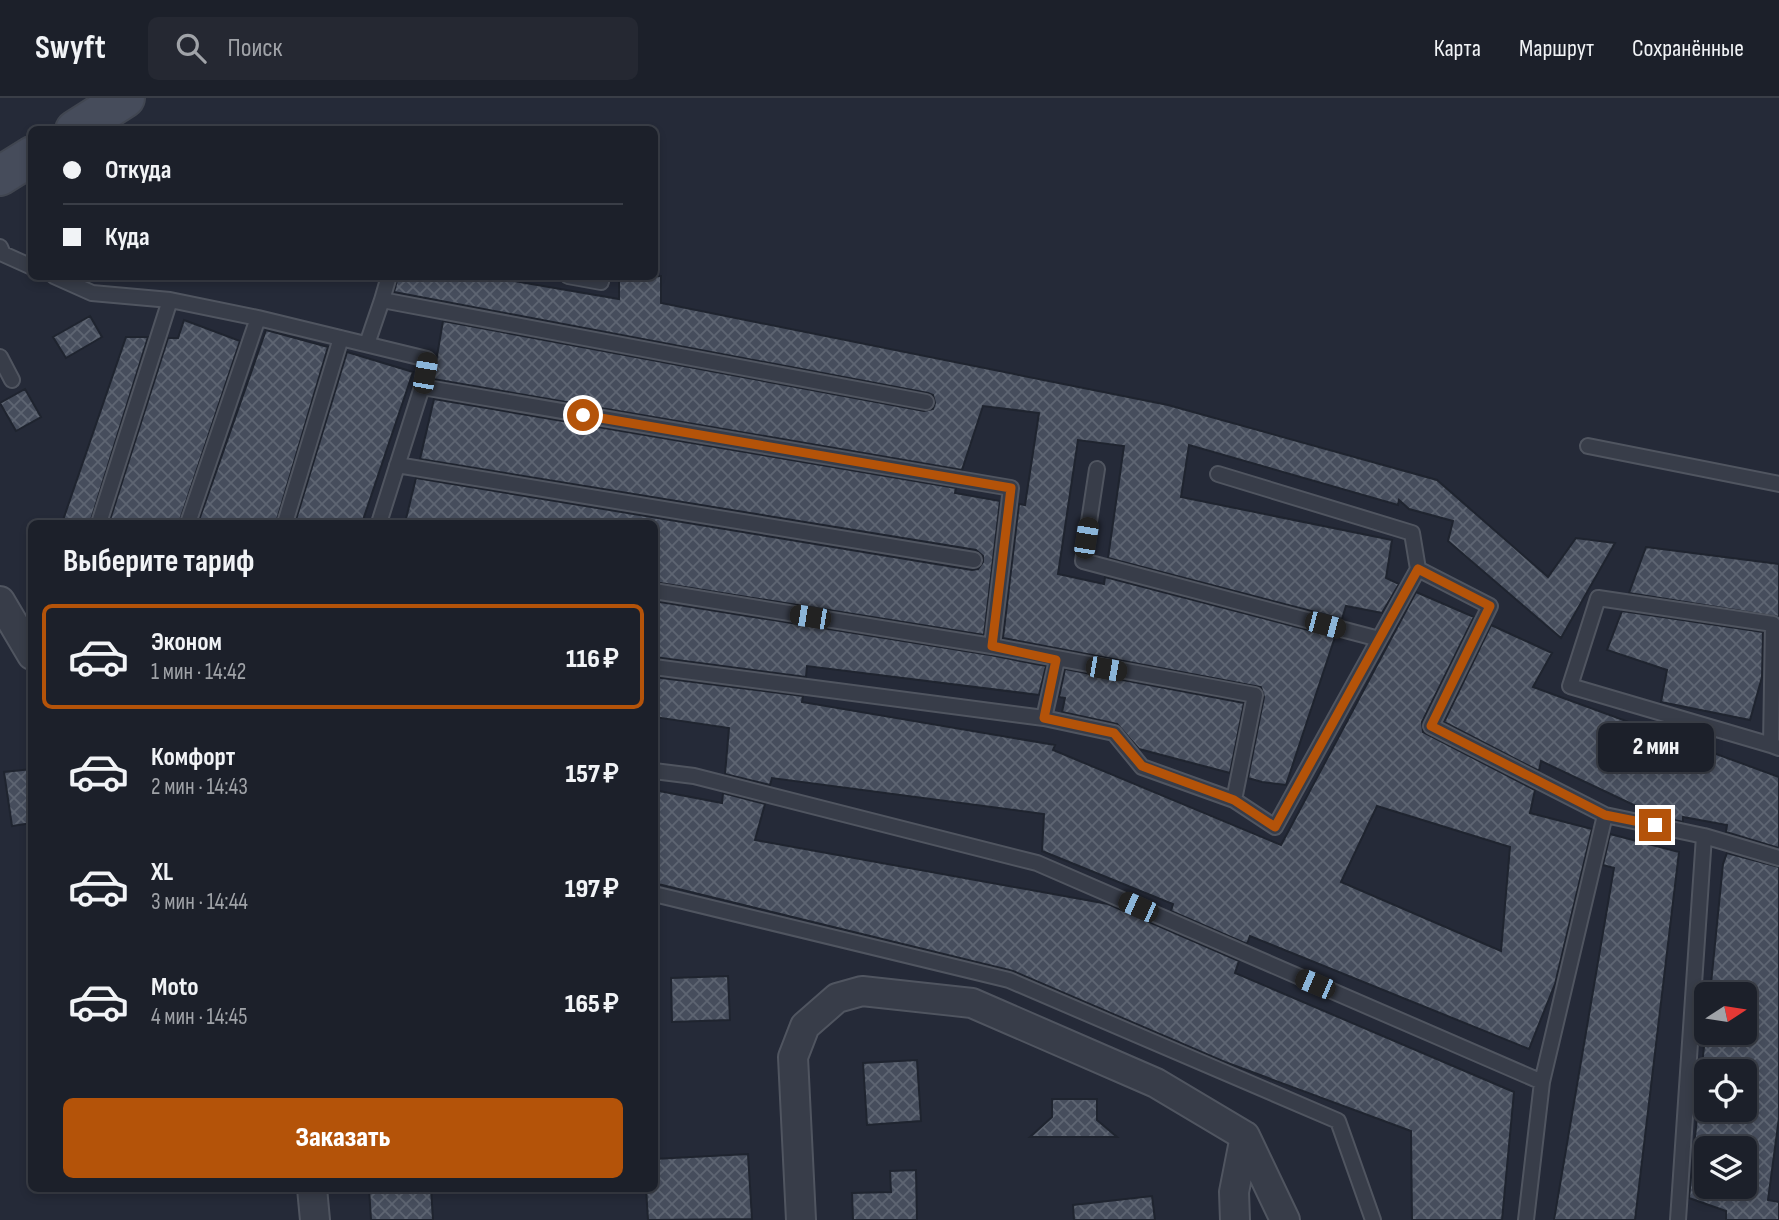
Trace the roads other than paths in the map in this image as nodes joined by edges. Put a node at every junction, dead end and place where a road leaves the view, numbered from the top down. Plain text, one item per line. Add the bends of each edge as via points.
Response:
1 (125, 98) edge
2 (81, 126) edge
3 (28, 158) edge
4 (0, 176) edge
5 (1, 252) edge
6 (28, 265) edge
7 (63, 280) edge
8 (388, 280) edge
9 (590, 280) edge
10 (601, 282) dead end
11 (170, 300) junction
12 (382, 300) junction
13 (258, 318) junction
14 (341, 338) junction
15 (367, 344) junction
16 (0, 358) edge
17 (12, 380) dead end
18 (422, 387) junction
19 (926, 402) dead end
20 (1588, 446) dead end
21 (397, 465) junction
22 (1097, 469) dead end
23 (1218, 474) dead end
24 (1779, 484) edge
25 (100, 520) edge
26 (189, 520) edge
27 (286, 520) edge
28 (380, 520) edge
29 (974, 560) dead end
30 (1418, 569) junction
31 (658, 592) edge
32 (0, 601) edge
33 (1379, 639) junction
34 (992, 646) junction
35 (28, 649) edge
36 (1056, 660) junction
37 (658, 668) edge
38 (1044, 718) junction
39 (1775, 747) edge
40 (658, 772) edge
41 (1234, 800) junction
42 (1605, 815) junction
43 (1704, 836) junction
44 (1779, 858) edge
45 (658, 895) edge
46 (1542, 1082) junction
47 (1245, 1136) junction
48 (312, 1192) edge
49 (315, 1220) edge
50 (801, 1220) edge
51 (1235, 1220) edge
52 (1285, 1220) edge
53 (1373, 1220) edge
54 (1526, 1220) edge
55 (1678, 1220) edge

1 - 2 main road
3 - 4 main road
5 - 6 lane
7 - 11 lane via 92,293
8 - 12 lane
9 - 10 lane
11 - 13 lane
11 - 25 lane
12 - 15 lane
12 - 19 lane
13 - 14 lane
13 - 26 lane
14 - 15 lane
14 - 27 lane
15 - 18 lane via 427,359
16 - 17 lane
18 - 21 lane
18 - 34 lane via 1011,488
20 - 24 lane
21 - 28 lane
21 - 29 lane
22 - 33 lane via 1083,561
23 - 30 lane via 1412,533
30 - 33 lane
30 - 42 lane via 1490,606 1431,726
31 - 34 lane
32 - 35 street
33 - 41 lane via 1275,827
34 - 36 lane
36 - 38 lane
36 - 41 lane via 1255,695
37 - 38 lane
38 - 41 lane via 1114,733 1142,766
39 - 39 lane via 1570,686 1598,598 1773,624
40 - 46 lane via 694,776 1037,863
42 - 43 lane
42 - 46 lane
43 - 44 lane
43 - 55 lane
45 - 53 lane via 1009,980 1338,1121
46 - 54 lane
47 - 50 street via 1156,1083 972,1003 862,991 837,998 805,1026 793,1057
47 - 51 street via 1234,1192
47 - 52 street
48 - 49 street

